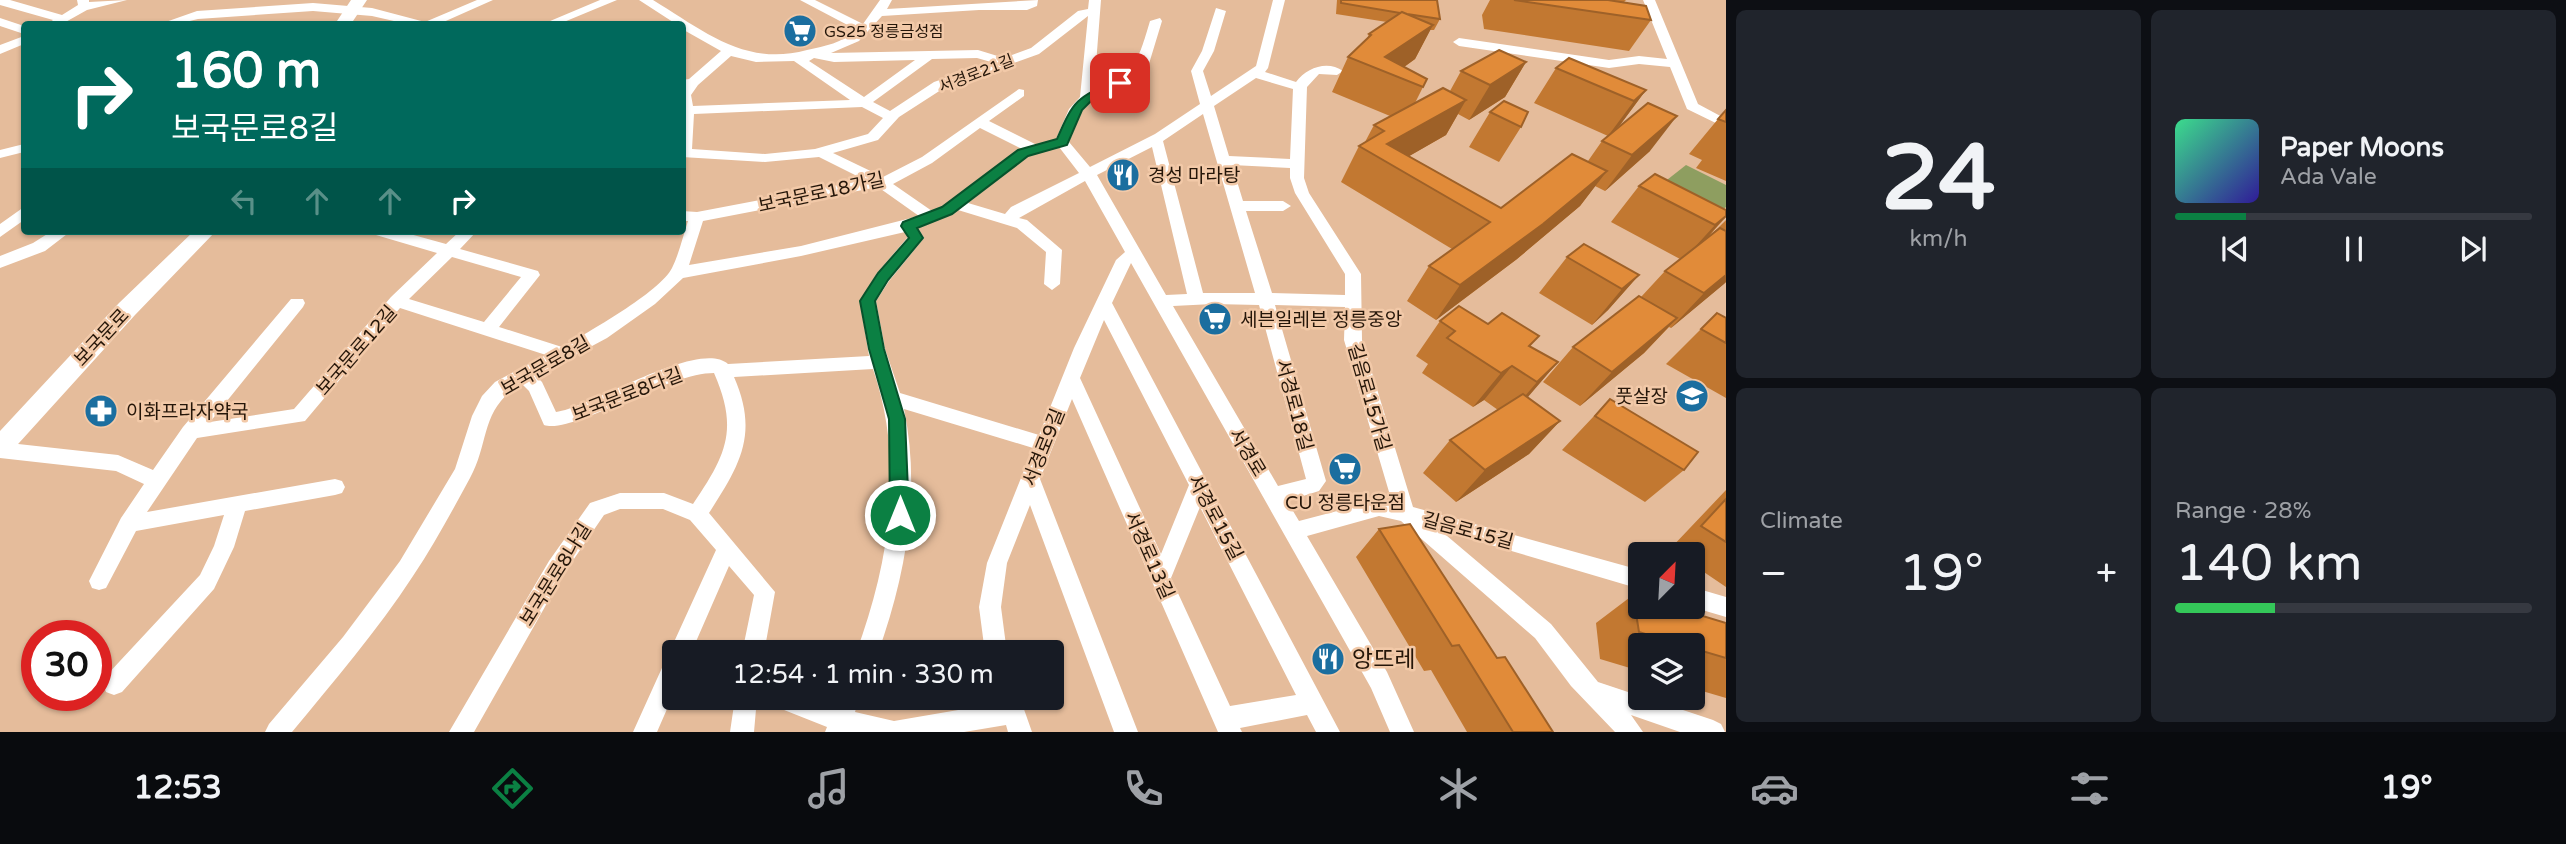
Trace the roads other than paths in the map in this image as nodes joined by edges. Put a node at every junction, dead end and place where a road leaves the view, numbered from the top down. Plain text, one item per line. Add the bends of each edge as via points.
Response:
1 (121, 0) edge
2 (192, 0) edge
3 (487, 0) edge
4 (611, 0) edge
5 (806, 0) edge
6 (886, 0) edge
7 (1032, 0) edge
8 (1278, 0) edge
9 (1649, 0) edge
10 (0, 1) edge
11 (648, 1) edge
12 (83, 4) edge
13 (356, 5) edge
14 (1094, 5) edge
15 (1220, 11) dead end
16 (878, 13) junction
17 (672, 16) junction
18 (197, 18) edge
19 (55, 21) edge
20 (59, 21) edge
21 (345, 21) edge
22 (410, 21) edge
23 (437, 21) edge
24 (557, 21) edge
25 (661, 21) edge
26 (681, 21) edge
27 (1156, 21) dead end
28 (0, 22) edge
29 (686, 24) edge
30 (21, 29) edge
31 (864, 29) junction
32 (21, 41) edge
33 (1460, 42) dead end
34 (731, 49) junction
35 (0, 50) edge
36 (811, 53) junction
37 (928, 56) junction
38 (1004, 62) junction
39 (1674, 64) junction
40 (1337, 71) dead end
41 (1254, 73) junction
42 (1300, 88) junction
43 (686, 93) edge
44 (1019, 93) dead end
45 (1087, 98) junction
46 (864, 103) junction
47 (1209, 104) junction
48 (892, 117) junction
49 (979, 122) junction
50 (1726, 124) edge
51 (1155, 140) junction
52 (1062, 142) junction
53 (1032, 148) junction
54 (21, 149) edge
55 (821, 152) junction
56 (686, 153) edge
57 (0, 154) edge
58 (1225, 160) junction
59 (1297, 164) junction
60 (1089, 175) junction
61 (880, 182) junction
62 (956, 204) junction
63 (1238, 206) junction
64 (1283, 206) dead end
65 (21, 215) edge
66 (690, 216) edge
67 (930, 217) junction
68 (1009, 219) junction
69 (908, 226) junction
70 (3, 231) edge
71 (57, 235) edge
72 (202, 235) edge
73 (395, 235) edge
74 (465, 235) edge
75 (450, 251) junction
76 (1135, 254) junction
77 (0, 262) edge
78 (678, 273) junction
79 (1052, 284) dead end
80 (1196, 298) junction
81 (1265, 299) junction
82 (397, 301) junction
83 (1162, 301) junction
84 (1352, 301) junction
85 (298, 303) dead end
86 (1104, 303) junction
87 (487, 330) junction
88 (564, 354) junction
89 (880, 362) junction
90 (723, 371) junction
91 (524, 375) junction
92 (1070, 378) junction
93 (891, 398) junction
94 (190, 432) junction
95 (1044, 443) junction
96 (0, 449) edge
97 (1030, 478) junction
98 (157, 481) junction
99 (1199, 485) junction
100 (335, 486) dead end
101 (1274, 496) junction
102 (238, 504) junction
103 (696, 513) junction
104 (1406, 514) junction
105 (128, 524) junction
106 (1295, 531) junction
107 (727, 547) junction
108 (1628, 576) edge
109 (1160, 578) junction
110 (99, 582) dead end
111 (1705, 601) edge
112 (1726, 607) edge
113 (686, 640) edge
114 (756, 640) edge
115 (872, 640) edge
116 (994, 640) edge
117 (114, 684) dead end
118 (1592, 691) junction
119 (662, 694) edge
120 (1313, 703) junction
121 (745, 710) edge
122 (820, 710) edge
123 (1014, 714) edge
124 (842, 717) edge
125 (1227, 725) edge
126 (957, 727) edge
127 (277, 732) edge
128 (461, 732) edge
129 (645, 732) edge
130 (742, 732) edge
131 (894, 732) edge
132 (1126, 732) edge
133 (1328, 732) edge
134 (1402, 732) edge
135 (1631, 732) edge
136 (1713, 732) edge

1 - 12 street
2 - 18 street
3 - 23 street
4 - 24 street
5 - 31 street
6 - 16 street
7 - 16 street via 1027,6
8 - 41 street via 1264,65
9 - 39 street
10 - 19 street
11 - 17 street
12 - 20 street
13 - 18 street
13 - 21 main road
13 - 22 street
14 - 38 street, 서경로21길 via 1035,51
14 - 45 street
15 - 47 street, 서경로18길 via 1209,51 1197,71
16 - 31 street
17 - 25 street
17 - 26 street
27 - 45 street via 1143,64 1120,83
28 - 30 street
29 - 34 street
31 - 36 street via 832,50
32 - 35 street
33 - 39 street via 1609,64 1639,60
34 - 36 street via 743,56
34 - 43 street
36 - 37 street via 834,58
36 - 46 street via 800,61
37 - 38 street via 978,54
37 - 46 street
38 - 48 street, 서경로21길 via 939,85
39 - 50 street via 1692,106
40 - 42 street via 1314,71
41 - 42 street
41 - 47 street
42 - 59 street, 길음로15가길
43 - 46 street
44 - 49 street, 보국문로18가길
45 - 52 street via 1076,108
46 - 48 street
47 - 51 street
47 - 58 street, 서경로18길
48 - 55 street, 서경로21길 via 873,137
49 - 53 street
49 - 61 street, 보국문로18가길 via 927,160
51 - 60 street
51 - 80 street
52 - 53 street
52 - 60 street, 서경로
53 - 62 street
54 - 57 street
55 - 56 street, 서경로21길 via 765,158
55 - 61 street
58 - 59 street
58 - 63 street, 서경로18길
59 - 84 street, 길음로15가길 via 1302,193 1353,274
60 - 68 street via 1016,211
60 - 76 street, 서경로
61 - 66 street, 보국문로18가길
61 - 67 street
62 - 67 street
62 - 68 street
63 - 64 street
63 - 81 street, 서경로18길
65 - 70 street
66 - 78 street
67 - 69 street
68 - 79 street via 1054,250
69 - 78 street
69 - 89 street via 916,238 868,301
71 - 77 street
72 - 96 main road, 보국문로 via 127,309
73 - 75 street
74 - 75 street
75 - 82 street
75 - 87 street via 532,275
76 - 83 street, 서경로
76 - 86 street, 서경로9길 via 1124,260
78 - 88 street, 보국문로8길 via 631,313
80 - 81 street
80 - 83 street
81 - 84 street
81 - 101 street, 서경로18길 via 1316,481
82 - 87 street, 보국문로12길
82 - 94 street, 보국문로12길 via 299,416
83 - 101 street, 서경로
84 - 104 street, 길음로15가길 via 1353,340
85 - 94 street
86 - 92 street, 서경로9길
86 - 99 street, 서경로15길
87 - 88 street, 보국문로12길
88 - 91 street, 보국문로8길
89 - 90 street
89 - 93 street
90 - 91 street, 보국문로8다길 via 708,364 682,371 566,418 550,420 536,387
90 - 103 street via 732,390 738,446
91 - 127 street, 보국문로8길 via 501,387 488,401 464,471 407,568
92 - 95 street, 서경로9길
92 - 109 street, 서경로13길
93 - 95 street
93 - 115 street via 897,419 899,542 888,595
94 - 98 street
95 - 97 street, 서경로9길
96 - 98 street via 118,463
97 - 116 street, 서경로9길 via 997,563 990,607
97 - 132 street
98 - 105 street
99 - 109 street
99 - 120 street, 서경로15길
100 - 102 street
101 - 106 street, 서경로
102 - 105 street
102 - 117 street via 207,582
103 - 107 street, 보국문로8나길
103 - 128 street, 보국문로8나길 via 664,501 620,501 597,509 556,568
104 - 106 street, 길음로15길 via 1379,508
104 - 108 street, 길음로15길
104 - 118 street via 1543,631
105 - 110 street
106 - 134 street, 서경로 via 1379,680
107 - 113 street
107 - 114 street, 보국문로8나길 via 765,592
109 - 125 street, 서경로13길
111 - 112 street
118 - 135 street
118 - 136 street
119 - 129 street
120 - 125 street
120 - 133 street, 서경로15길
121 - 130 street
122 - 124 street
123 - 126 street
124 - 131 street
126 - 131 street

